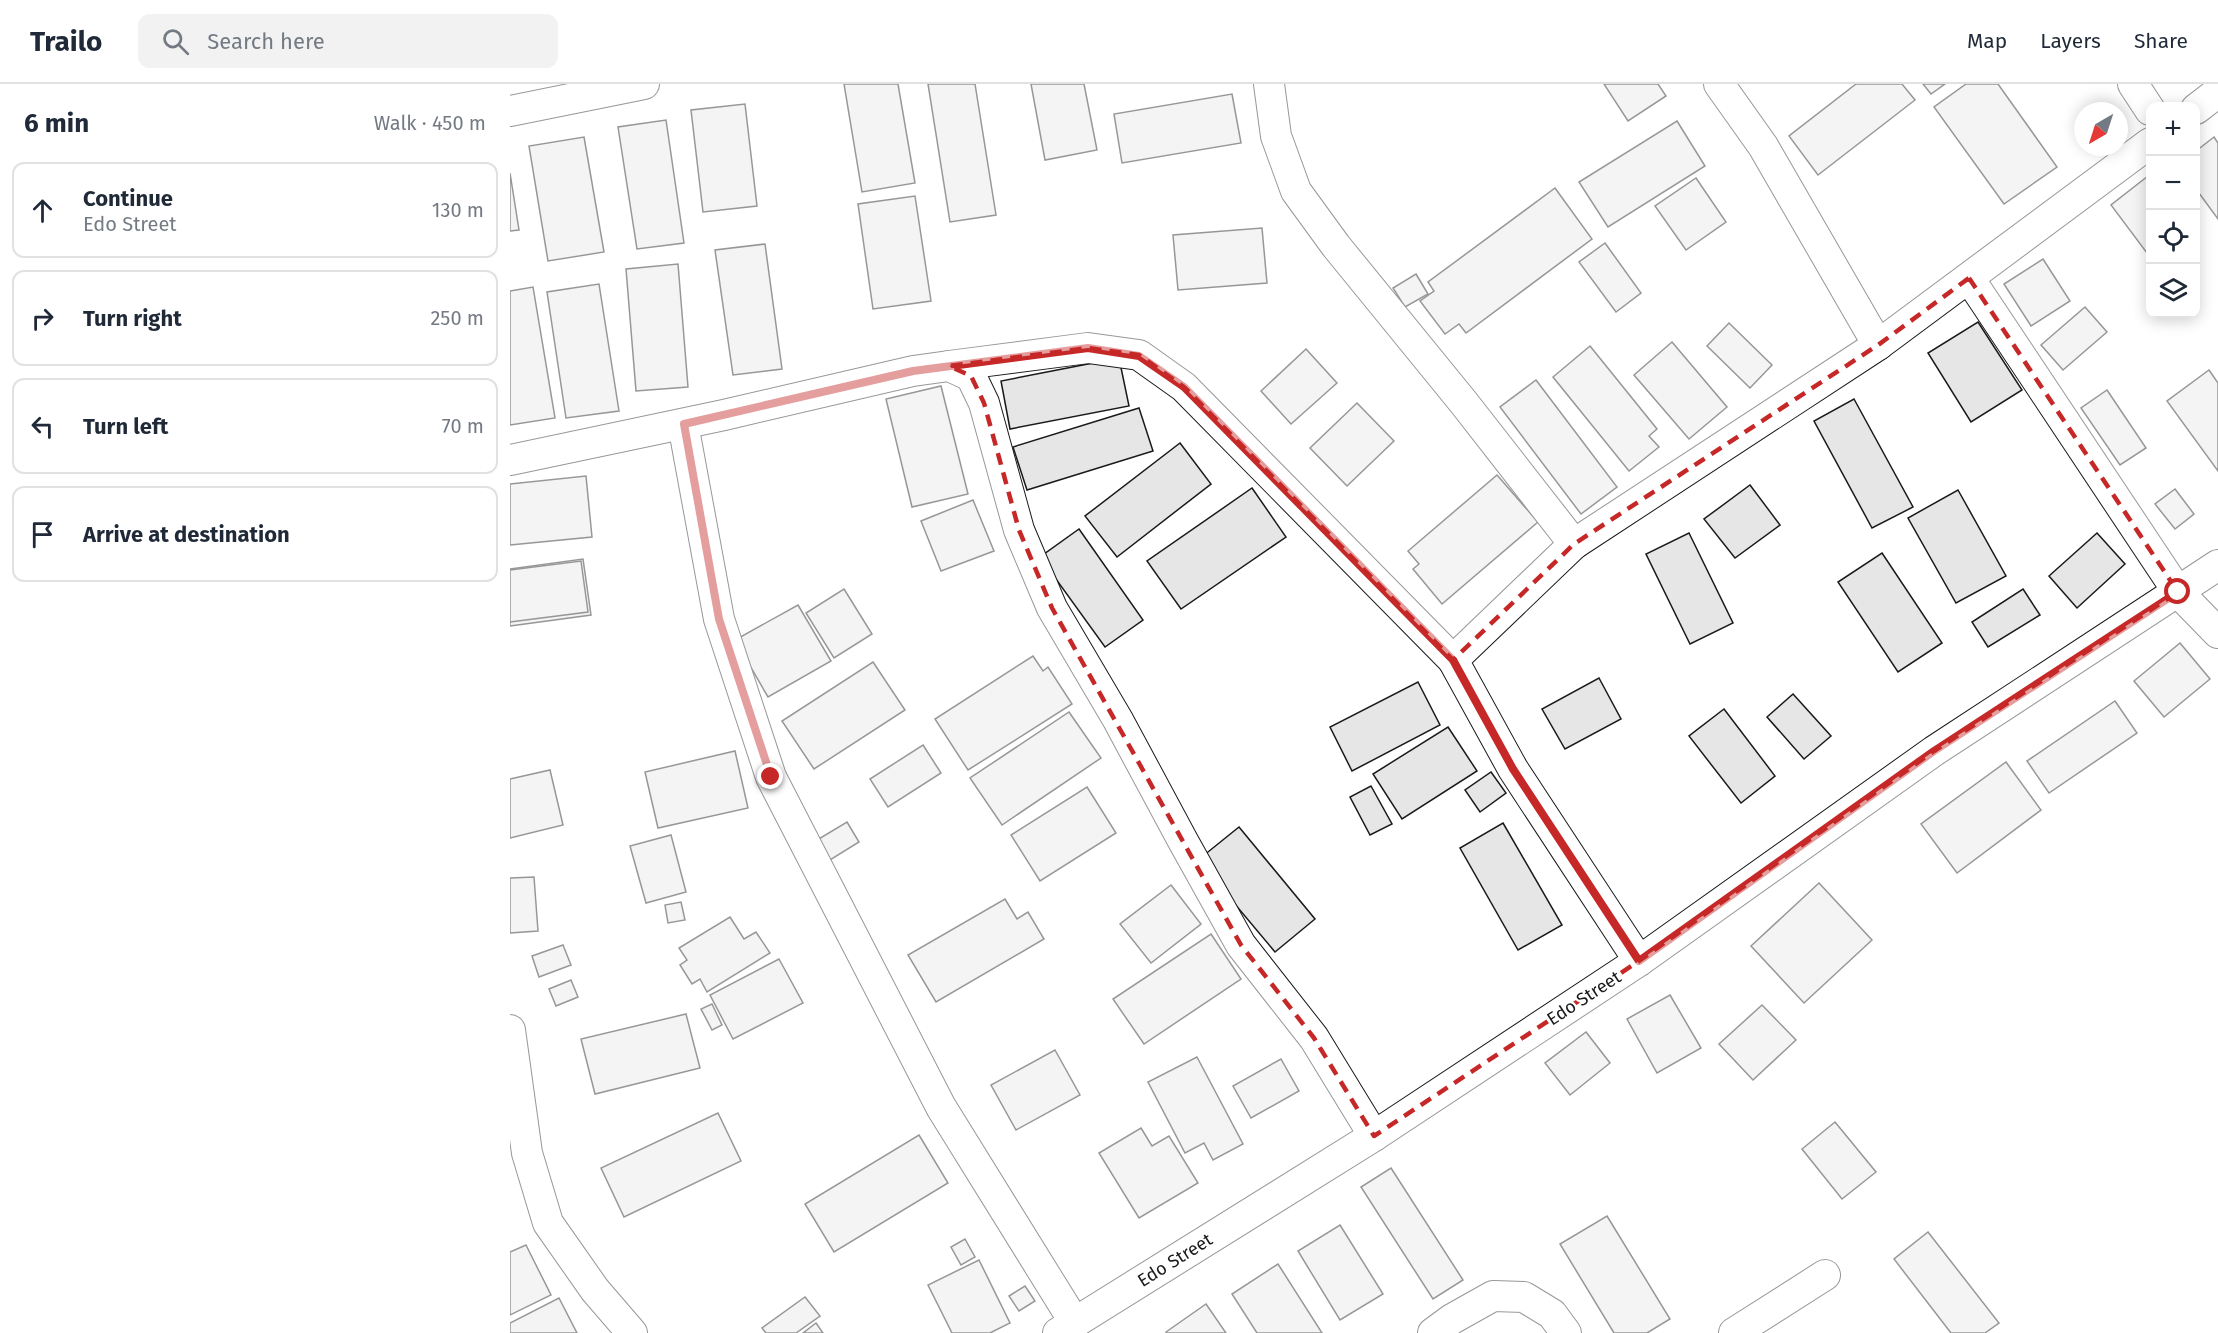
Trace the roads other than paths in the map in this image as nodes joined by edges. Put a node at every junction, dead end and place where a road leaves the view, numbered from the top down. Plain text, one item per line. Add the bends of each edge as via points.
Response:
1 (644, 84) edge
2 (1269, 84) edge
3 (1719, 84) edge
4 (2133, 84) edge
5 (2218, 92) edge
6 (2146, 103) edge
7 (2200, 106) edge
8 (510, 111) edge
9 (2146, 147) edge
10 (1969, 278) junction
11 (1878, 345) junction
12 (949, 366) junction
13 (684, 424) junction
14 (510, 460) edge
15 (1574, 544) junction
16 (2218, 566) edge
17 (2178, 592) junction
18 (2218, 633) edge
19 (1453, 660) junction
20 (1639, 961) junction
21 (510, 1030) edge
22 (1374, 1136) junction
23 (1825, 1275) dead end
24 (1066, 1328) edge
25 (632, 1333) edge
26 (1433, 1333) edge
27 (1566, 1333) edge
28 (1734, 1333) edge

1 - 8 street
2 - 15 street via 1276,136 1296,191
3 - 11 street via 1763,146
4 - 6 street
5 - 7 street
9 - 10 street
10 - 11 street
10 - 17 street
11 - 15 street
12 - 13 street
12 - 19 street via 1088,348 1139,356 1184,387
12 - 22 street via 971,376 984,403 1019,530 1052,608 1241,945 1314,1038
13 - 14 street
13 - 24 street via 719,619 771,777 941,1107
15 - 19 street
16 - 17 street, Edo Street
17 - 18 street
17 - 20 street, Edo Street via 1934,751
19 - 20 street via 1513,769
20 - 22 street, Edo Street
21 - 25 street via 527,1153 548,1223 595,1290
22 - 24 street, Edo Street
23 - 28 street
26 - 27 street via 1493,1296 1524,1296 1552,1314

